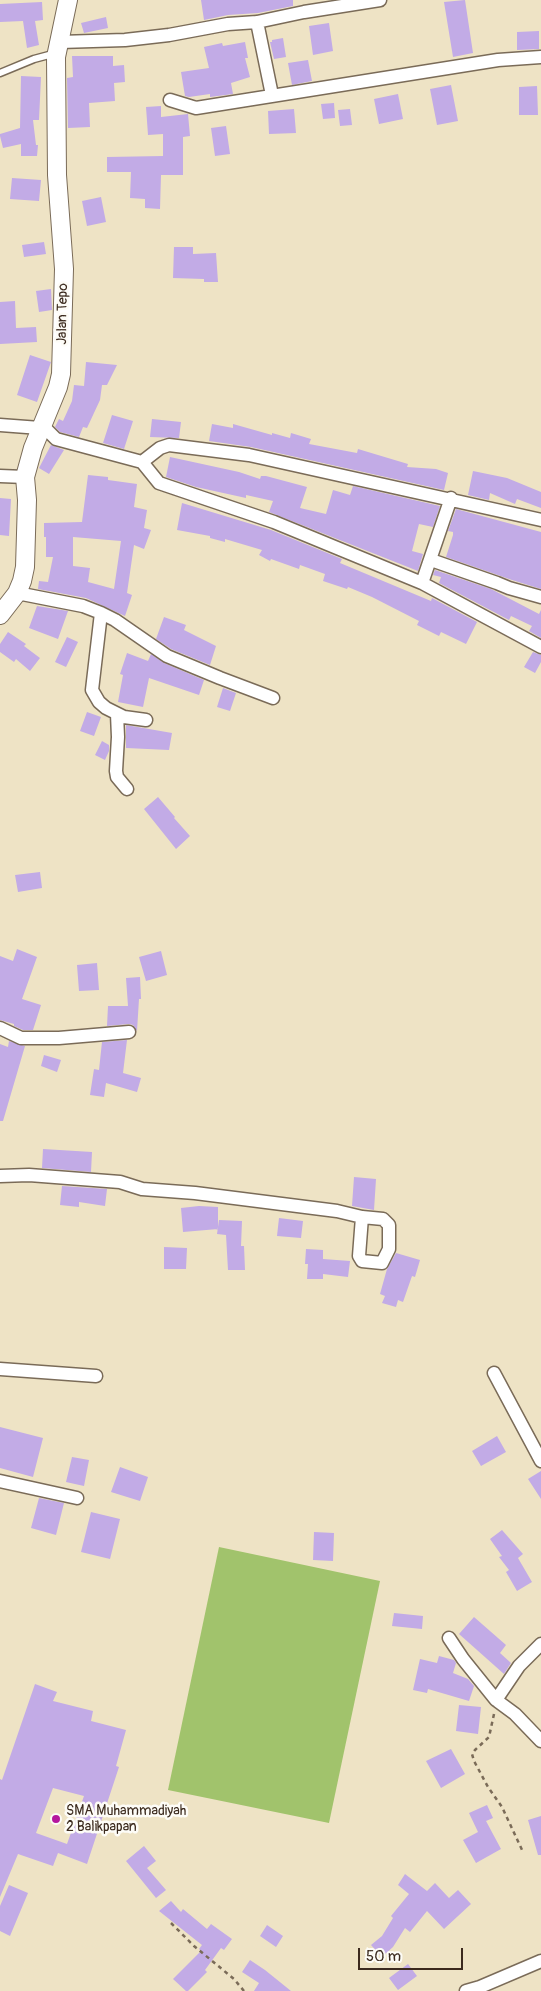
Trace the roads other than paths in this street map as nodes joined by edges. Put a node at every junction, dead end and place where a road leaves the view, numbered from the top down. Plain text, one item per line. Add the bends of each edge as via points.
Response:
1 (68, 0) edge
2 (380, 0) edge
3 (257, 22) junction
4 (58, 49) junction
5 (541, 57) edge
6 (0, 73) edge
7 (272, 95) junction
8 (170, 100) dead end
9 (0, 425) edge
10 (42, 427) junction
11 (142, 462) junction
12 (0, 476) edge
13 (25, 477) junction
14 (451, 498) junction
15 (541, 520) edge
16 (431, 560) junction
17 (422, 583) junction
18 (17, 593) junction
19 (541, 597) edge
20 (101, 613) junction
21 (0, 615) edge
22 (541, 647) edge
23 (273, 698) dead end
24 (117, 714) junction
25 (146, 720) dead end
26 (127, 789) dead end
27 (0, 1028) edge
28 (129, 1032) dead end
29 (0, 1176) edge
30 (362, 1217) dead end
31 (0, 1369) edge
32 (494, 1373) dead end
33 (96, 1376) dead end
34 (541, 1461) edge
35 (0, 1481) edge
36 (77, 1498) dead end
37 (449, 1638) dead end
38 (541, 1644) edge
39 (496, 1700) junction
40 (541, 1741) edge
41 (541, 1962) edge
42 (466, 1991) edge

1 - 4 street, Jalan Tepo
2 - 3 street
3 - 4 street
3 - 7 street
4 - 6 lane
4 - 10 street, Jalan Tepo via 57,175 64,269 62,360 58,387
5 - 7 street via 510,58
7 - 8 street via 196,108
9 - 10 street
10 - 11 street via 56,439
10 - 13 street, Jalan Tepo
11 - 14 street via 160,448 182,446 249,455
11 - 17 street via 159,483 274,522
12 - 13 street
13 - 18 street, Jalan Tepo via 25,567
14 - 15 street
14 - 16 street
16 - 17 street
16 - 19 street
17 - 22 street
18 - 20 street via 83,606
18 - 21 street, Jalan Tepo
20 - 23 street via 168,656
20 - 24 street via 92,690 98,702
24 - 25 street
24 - 26 street via 116,771
27 - 28 street via 21,1038
29 - 30 street via 120,1182 142,1189 337,1211
31 - 33 street
32 - 34 street
35 - 36 street
37 - 39 street
38 - 39 street via 519,1666
39 - 40 street
41 - 42 street

